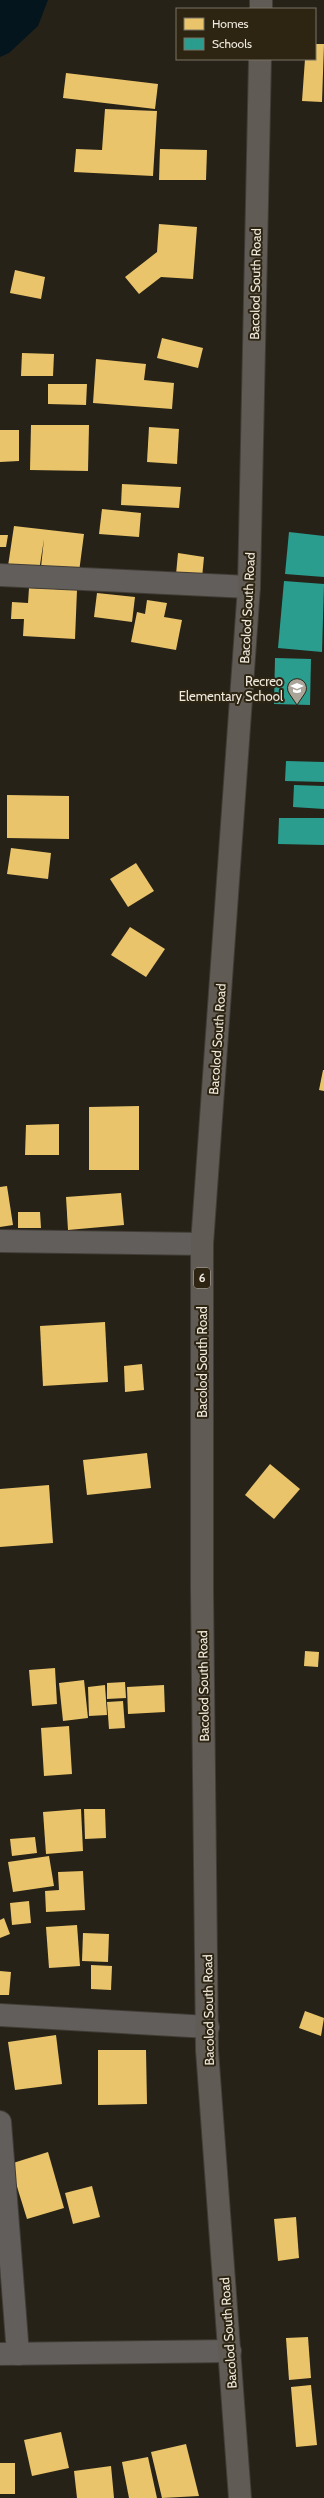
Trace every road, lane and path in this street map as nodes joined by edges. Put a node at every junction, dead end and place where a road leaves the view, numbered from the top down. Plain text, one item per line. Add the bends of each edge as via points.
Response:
1 (260, 60) edge
2 (0, 575) edge
3 (249, 587) junction
4 (0, 1242) edge
5 (202, 1244) junction
6 (0, 2015) edge
7 (208, 2027) junction
8 (0, 2122) edge
9 (230, 2351) junction
10 (9, 2354) edge
11 (240, 2498) edge

1 - 3 highway, Bacolod South Road / 6
2 - 3 street
3 - 5 highway, Bacolod South Road / 6
4 - 5 street
5 - 7 highway, Bacolod South Road / 6 via 202,1590
6 - 7 street
7 - 9 highway, Bacolod South Road / 6 via 207,2050
8 - 10 street
9 - 10 street
9 - 11 highway, Bacolod South Road / 6

